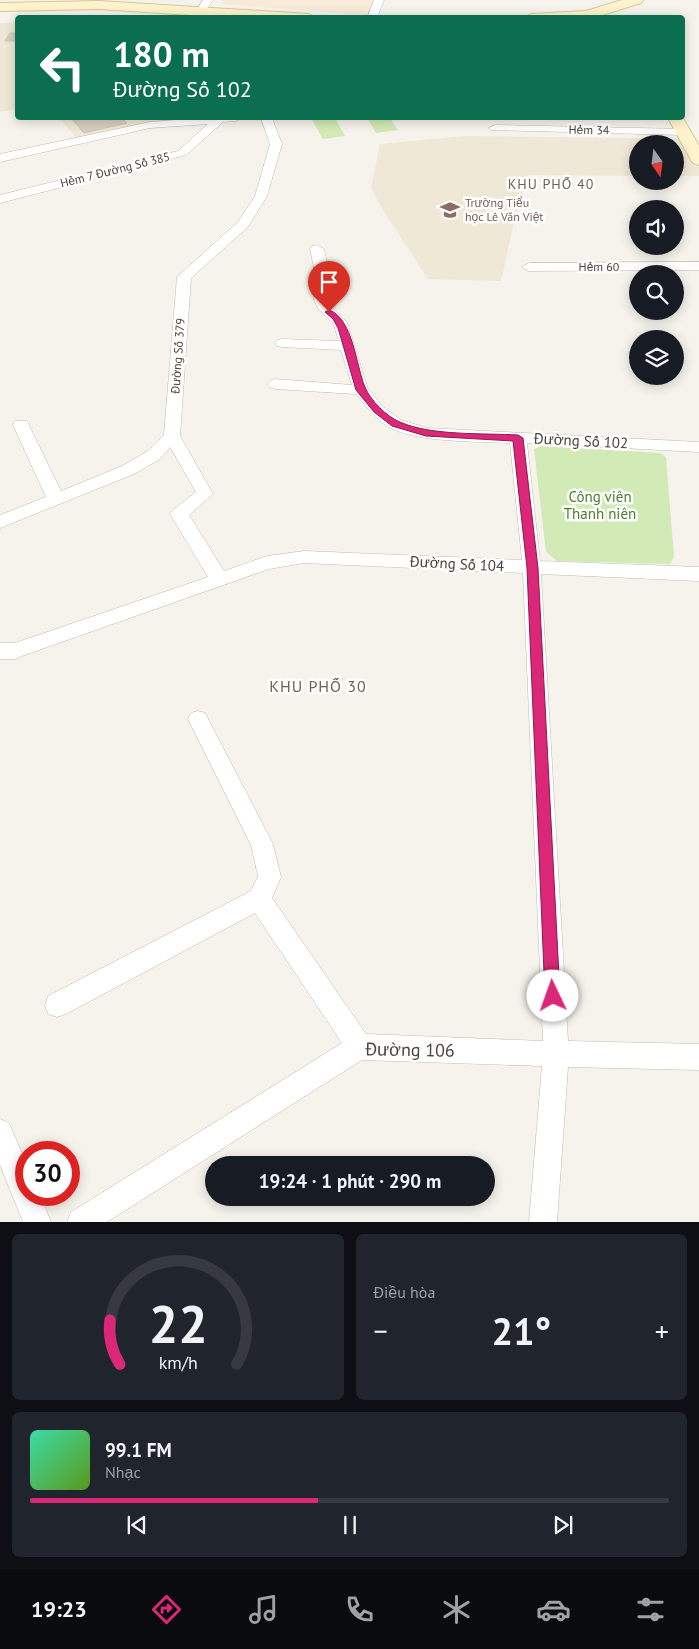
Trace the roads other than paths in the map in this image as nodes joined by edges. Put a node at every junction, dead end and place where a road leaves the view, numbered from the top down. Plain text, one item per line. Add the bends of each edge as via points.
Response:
1 (380, 0) edge
2 (636, 0) edge
3 (617, 2) edge
4 (0, 7) edge
5 (202, 9) edge
6 (38, 15) edge
7 (98, 15) edge
8 (273, 15) edge
9 (373, 15) edge
10 (588, 15) edge
11 (0, 16) edge
12 (15, 16) edge
13 (219, 120) joint
14 (268, 120) edge
15 (676, 120) edge
16 (495, 128) dead end
17 (684, 132) junction
18 (698, 154) edge
19 (0, 158) edge
20 (0, 199) edge
21 (317, 249) dead end
22 (699, 266) edge
23 (529, 267) dead end
24 (282, 343) dead end
25 (348, 346) junction
26 (276, 384) dead end
27 (361, 390) junction
28 (21, 425) dead end
29 (172, 436) junction
30 (518, 438) junction
31 (699, 447) edge
32 (56, 499) junction
33 (0, 522) edge
34 (532, 568) junction
35 (699, 574) edge
36 (219, 579) junction
37 (0, 651) edge
38 (198, 719) dead end
39 (259, 899) junction
40 (57, 1006) dead end
41 (359, 1047) junction
42 (556, 1054) junction
43 (699, 1057) edge
44 (0, 1134) edge
45 (37, 1222) edge
46 (81, 1222) edge
47 (543, 1222) edge

1 - 9 street
2 - 3 main road
3 - 10 main road
4 - 5 main road via 100,5
5 - 8 main road
6 - 7 main road
11 - 12 main road
13 - 19 street via 150,125
13 - 20 street, Hẻm 7 Đường Số 385 via 182,153
14 - 29 street, Đường Số 379 via 276,144 261,196 243,224 184,276
15 - 17 main road
16 - 17 street, Hẻm 34
17 - 18 main road
21 - 25 street, Đường Số 102 via 323,277 321,300 340,322
22 - 23 street, Hẻm 60
24 - 25 street
25 - 27 street, Đường Số 102
26 - 27 street
27 - 30 street, Đường Số 102 via 377,410 396,424 426,433
28 - 32 street
29 - 32 street via 154,455 128,470
29 - 36 street via 205,494 179,514
30 - 31 street, Đường Số 102
30 - 34 street
32 - 33 street
34 - 35 street, Đường Số 104
34 - 36 street, Đường Số 104 via 304,557 267,563
34 - 42 street
36 - 37 street via 15,651
38 - 39 street via 262,844 270,877
39 - 40 street
39 - 41 street
41 - 42 street, Đường 106
41 - 46 street, Đường 106
42 - 43 street, Đường 106
42 - 47 street
44 - 45 street

